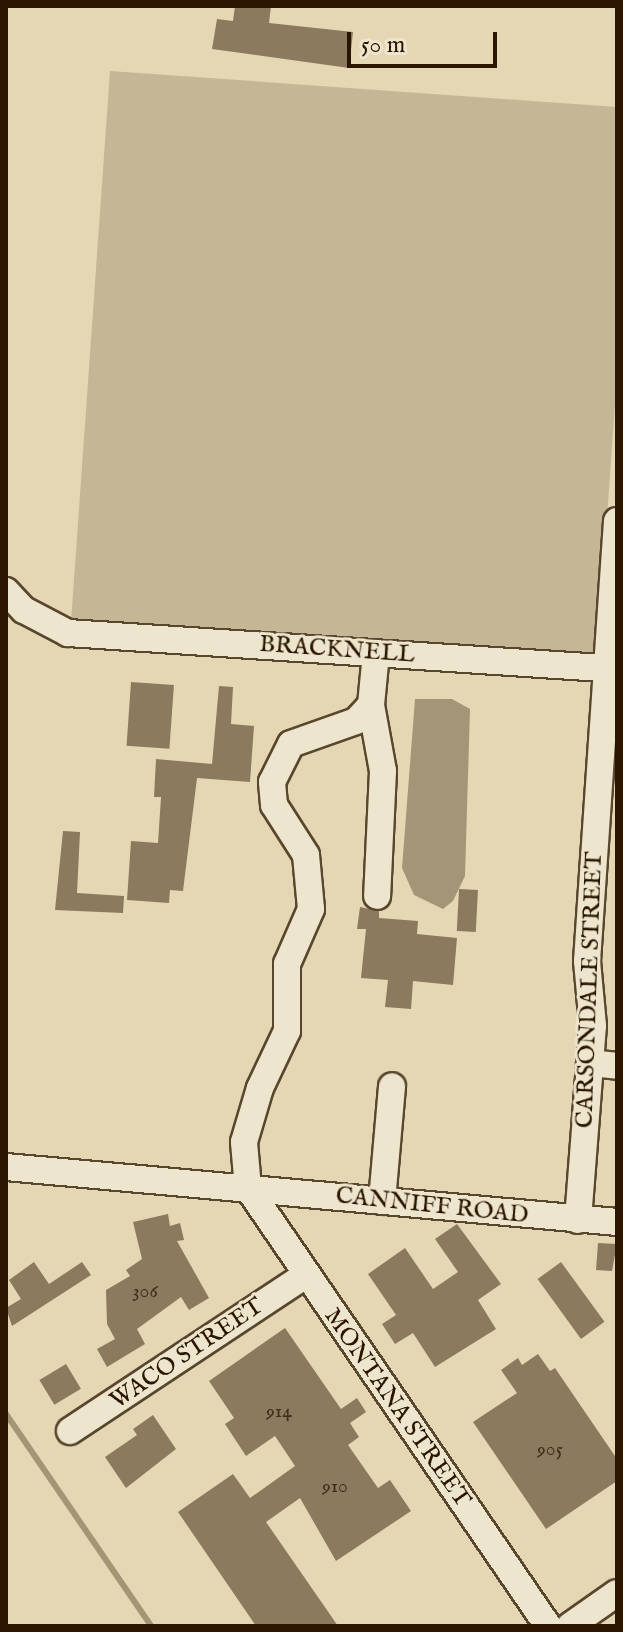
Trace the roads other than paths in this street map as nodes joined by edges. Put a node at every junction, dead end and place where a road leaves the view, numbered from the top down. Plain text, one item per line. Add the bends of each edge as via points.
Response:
1 (617, 521) edge
2 (6, 591) edge
3 (376, 653) junction
4 (612, 669) edge
5 (371, 705) junction
6 (377, 896) dead end
7 (590, 1063) junction
8 (617, 1066) edge
9 (392, 1086) dead end
10 (6, 1167) edge
11 (248, 1188) junction
12 (382, 1201) junction
13 (578, 1220) junction
14 (617, 1222) edge
15 (304, 1276) junction
16 (70, 1431) dead end
17 (617, 1593) edge
18 (548, 1626) edge
19 (570, 1626) edge

1 - 4 street, CARSONDALE STREET
2 - 3 street, BRACKNELL via 24,610 68,633
3 - 4 street, BRACKNELL
3 - 5 street
4 - 7 street, CARSONDALE STREET via 587,961
5 - 6 street via 383,771
5 - 11 street via 356,721 291,744 272,782 274,805 306,855 311,909 287,964 287,1031 260,1088 244,1142
7 - 8 street
7 - 13 street, CARSONDALE STREET
9 - 12 street
10 - 11 street, CANNIFF ROAD
11 - 12 street, CANNIFF ROAD
11 - 15 street, MONTANA STREET
12 - 13 street, CANNIFF ROAD
13 - 14 street, CANNIFF ROAD
15 - 16 street, WACO STREET
15 - 18 street, MONTANA STREET
17 - 19 street

